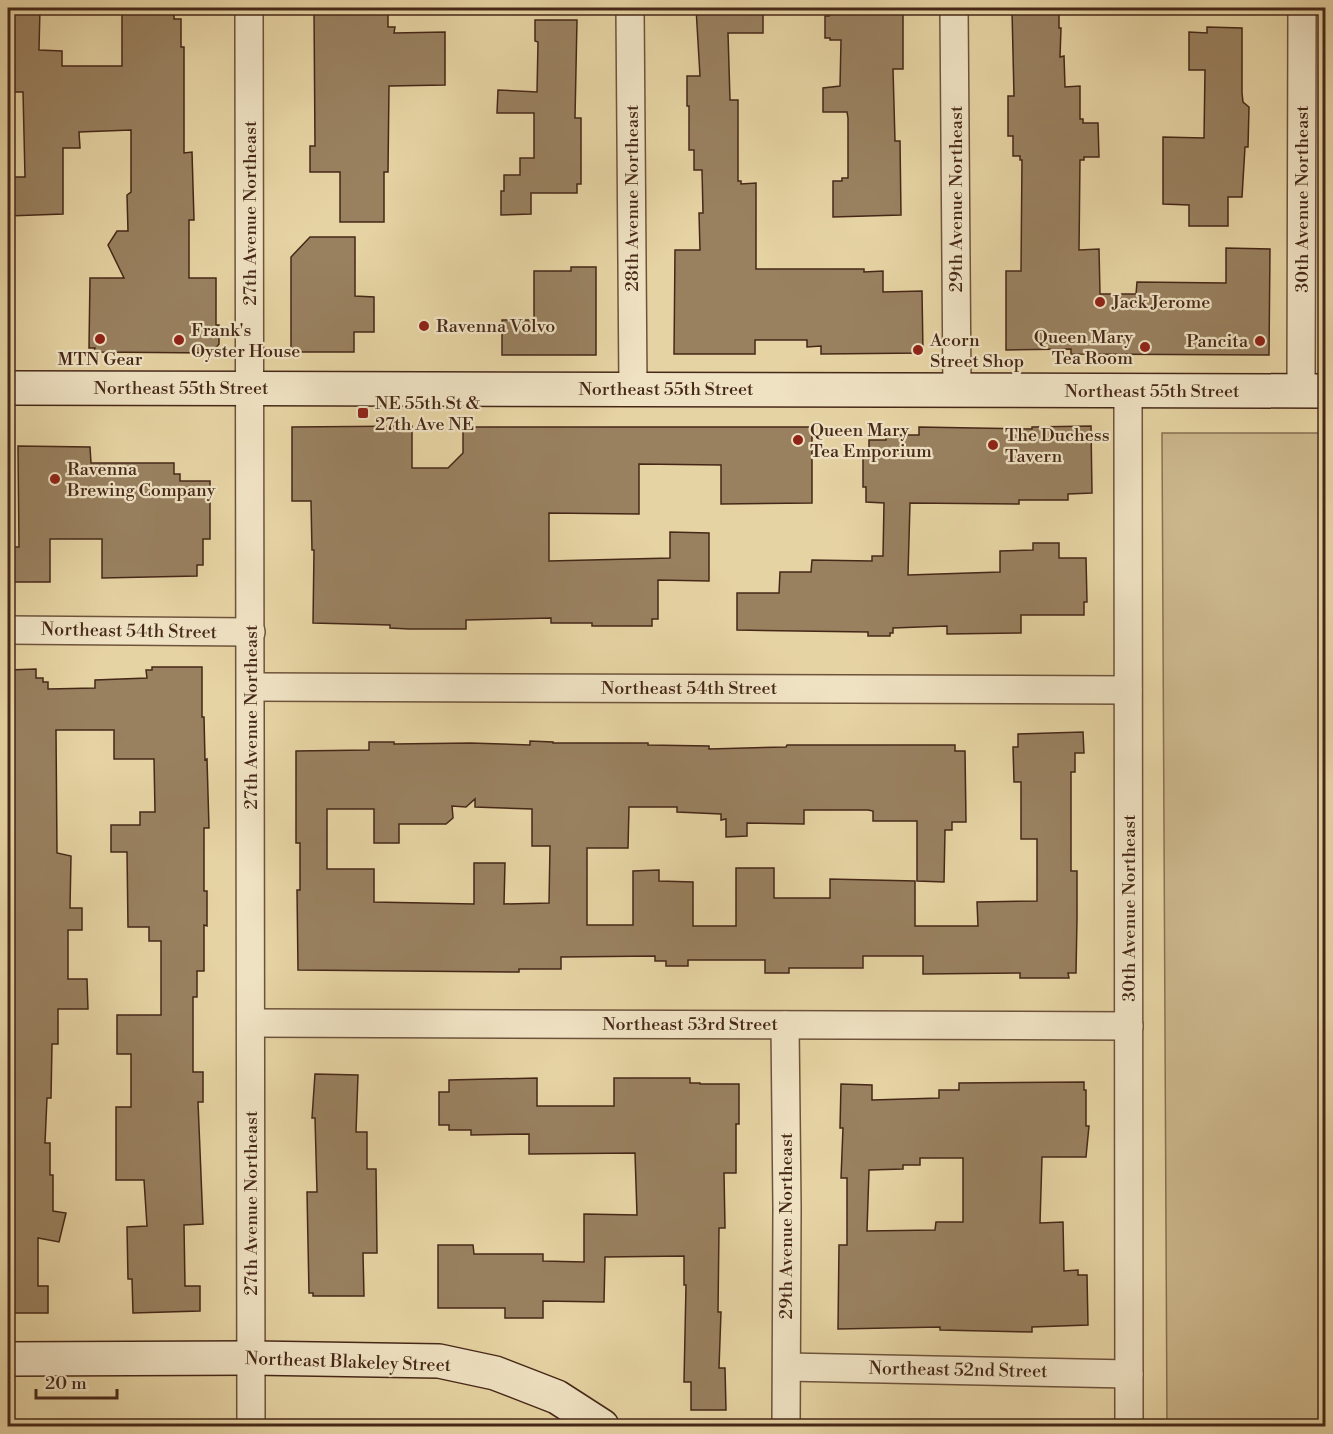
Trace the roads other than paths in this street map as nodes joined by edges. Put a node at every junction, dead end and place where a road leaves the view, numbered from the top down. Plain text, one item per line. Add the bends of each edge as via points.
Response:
1 (249, 8) edge
2 (630, 8) edge
3 (954, 8) edge
4 (1302, 8) edge
5 (8, 388) edge
6 (251, 388) junction
7 (633, 389) junction
8 (957, 390) junction
9 (1128, 390) junction
10 (1313, 391) edge
11 (8, 630) edge
12 (251, 632) junction
13 (251, 687) junction
14 (1128, 690) junction
15 (251, 1023) junction
16 (785, 1025) junction
17 (1129, 1026) junction
18 (251, 1358) junction
19 (8, 1359) edge
20 (786, 1367) junction
21 (1129, 1374) junction
22 (251, 1426) edge
23 (602, 1426) edge
24 (786, 1426) edge
25 (1129, 1426) edge

1 - 6 street, 27th Avenue Northeast
2 - 7 street, 28th Avenue Northeast
3 - 8 street, 29th Avenue Northeast
4 - 10 street, 30th Avenue Northeast
5 - 6 main road, Northeast 55th Street
6 - 7 main road, Northeast 55th Street
6 - 12 street, 27th Avenue Northeast
7 - 8 main road, Northeast 55th Street
8 - 9 main road, Northeast 55th Street
9 - 10 main road, Northeast 55th Street
9 - 14 street, 30th Avenue Northeast
11 - 12 street, Northeast 54th Street
12 - 13 street, 27th Avenue Northeast
13 - 14 street, Northeast 54th Street
13 - 15 street, 27th Avenue Northeast
14 - 17 street, 30th Avenue Northeast
15 - 16 street, Northeast 53rd Street
15 - 18 street, 27th Avenue Northeast
16 - 17 street, Northeast 53rd Street
16 - 20 street, 29th Avenue Northeast
17 - 21 street, 30th Avenue Northeast
18 - 19 main road, Northeast Blakeley Street
18 - 22 street, 27th Avenue Northeast
18 - 23 main road, Northeast Blakeley Street via 439,1361 495,1373 536,1389
20 - 21 street, Northeast 52nd Street
20 - 24 street, 29th Avenue Northeast
21 - 25 street, 30th Avenue Northeast

